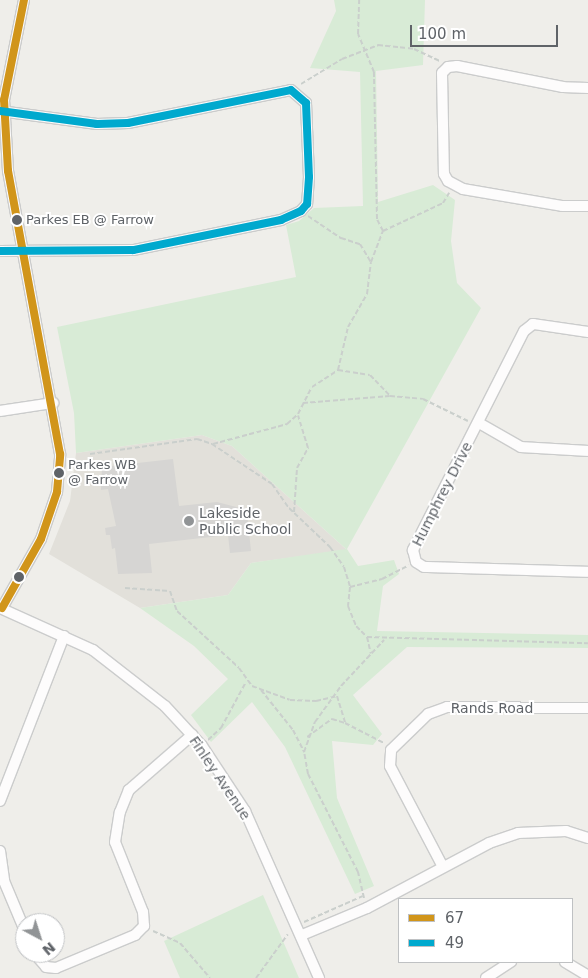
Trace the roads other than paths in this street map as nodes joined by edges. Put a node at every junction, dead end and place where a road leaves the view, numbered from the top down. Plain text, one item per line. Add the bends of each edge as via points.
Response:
1 (24, 0) edge
2 (588, 88) edge
3 (3, 112) edge
4 (588, 206) edge
5 (23, 250) junction
6 (0, 251) edge
7 (588, 332) edge
8 (53, 403) junction
9 (0, 411) edge
10 (478, 424) junction
11 (588, 451) edge
12 (588, 572) edge
13 (1, 608) edge
14 (64, 636) junction
15 (588, 708) edge
16 (192, 735) junction
17 (0, 801) edge
18 (588, 838) edge
19 (0, 851) edge
20 (443, 867) junction
21 (17, 913) edge
22 (300, 930) junction
23 (43, 963) edge
24 (509, 963) edge
25 (567, 963) edge
26 (588, 976) edge
27 (319, 978) edge
28 (486, 978) edge

1 - 3 street via 11,54
2 - 4 street via 448,66 442,73 444,174 454,187 562,206
3 - 5 street via 8,171
3 - 5 street via 97,124 128,123 291,90 306,104 308,204 301,212 281,220 251,223 133,250
5 - 6 street
5 - 8 street
7 - 10 street, Humphrey Drive via 533,324 524,331
8 - 9 street
8 - 13 street via 60,454 57,492 41,539
10 - 11 street via 520,447
10 - 12 street, Humphrey Drive via 413,550 416,562 448,569
13 - 14 street, Finley Avenue
14 - 16 street, Finley Avenue via 128,675
14 - 17 street
15 - 20 street, Rands Road via 447,707 428,714 391,750 390,766
16 - 22 street, Finley Avenue via 245,811
16 - 23 street via 129,790 120,812 115,842 143,912 144,926 135,935 56,968 46,967
18 - 20 street via 566,831 518,833
19 - 21 street via 4,881
20 - 22 street via 367,908
22 - 27 street, Finley Avenue
24 - 28 street
25 - 26 street

